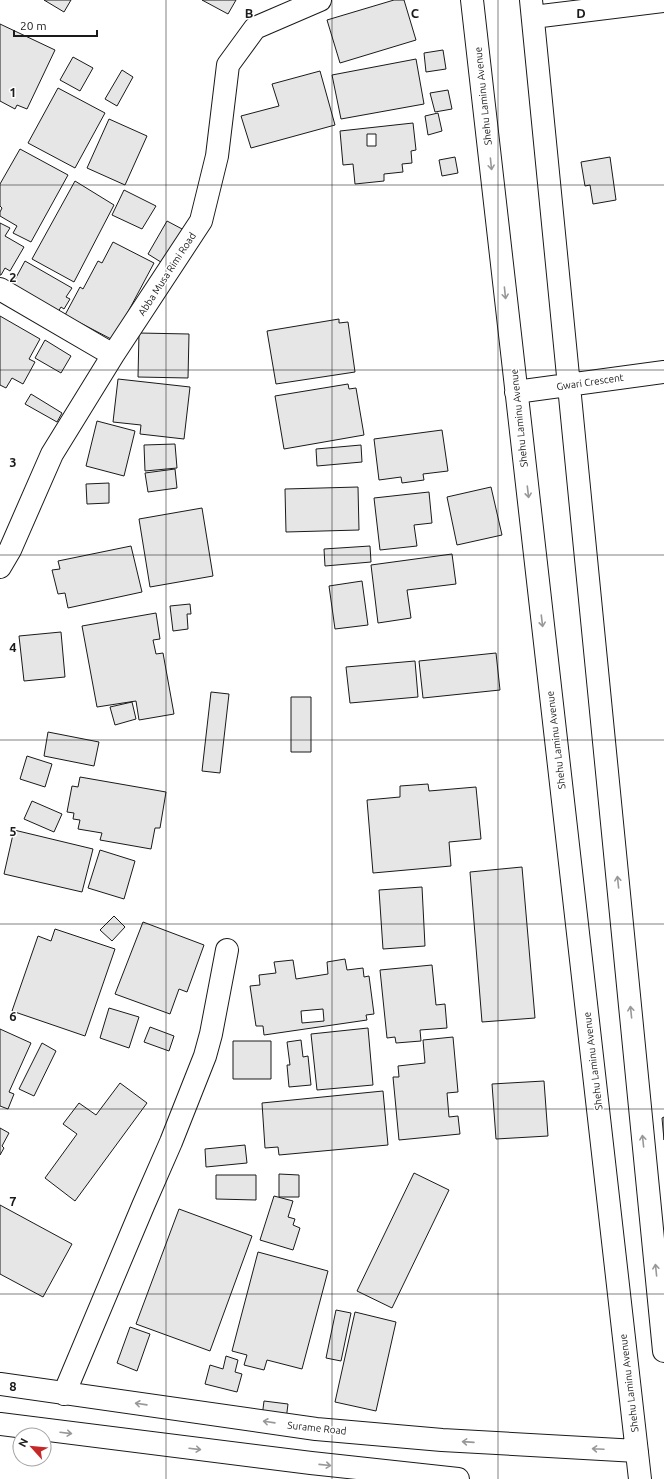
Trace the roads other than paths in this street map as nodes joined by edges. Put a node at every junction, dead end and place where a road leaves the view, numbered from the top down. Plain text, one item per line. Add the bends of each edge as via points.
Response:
1 (320, 0) edge
2 (472, 0) edge
3 (664, 1) edge
4 (532, 9) edge
5 (0, 289) edge
6 (113, 355) junction
7 (664, 372) edge
8 (569, 385) junction
9 (516, 392) junction
10 (0, 566) edge
11 (227, 950) dead end
12 (661, 1297) edge
13 (664, 1351) edge
14 (0, 1384) edge
15 (64, 1394) junction
16 (0, 1424) edge
17 (637, 1451) junction
18 (458, 1479) edge
19 (640, 1479) edge

1 - 6 street, Abba Musa Rimi Road via 255,28 228,65 217,156 201,221
2 -> 9 street, Shehu Laminu Avenue
3 - 4 street
4 - 8 street
5 - 6 street
6 - 10 street, Abba Musa Rimi Road via 52,454 10,550
7 - 8 street, Gwari Crescent
8 - 9 street, Gwari Crescent
12 -> 8 street
9 -> 17 street, Shehu Laminu Avenue
11 - 15 street via 205,1056
12 - 13 street
14 - 15 street, Surame Road
17 -> 15 street, Surame Road via 442,1440 316,1429
16 -> 18 street
17 - 19 street, Shehu Laminu Avenue

